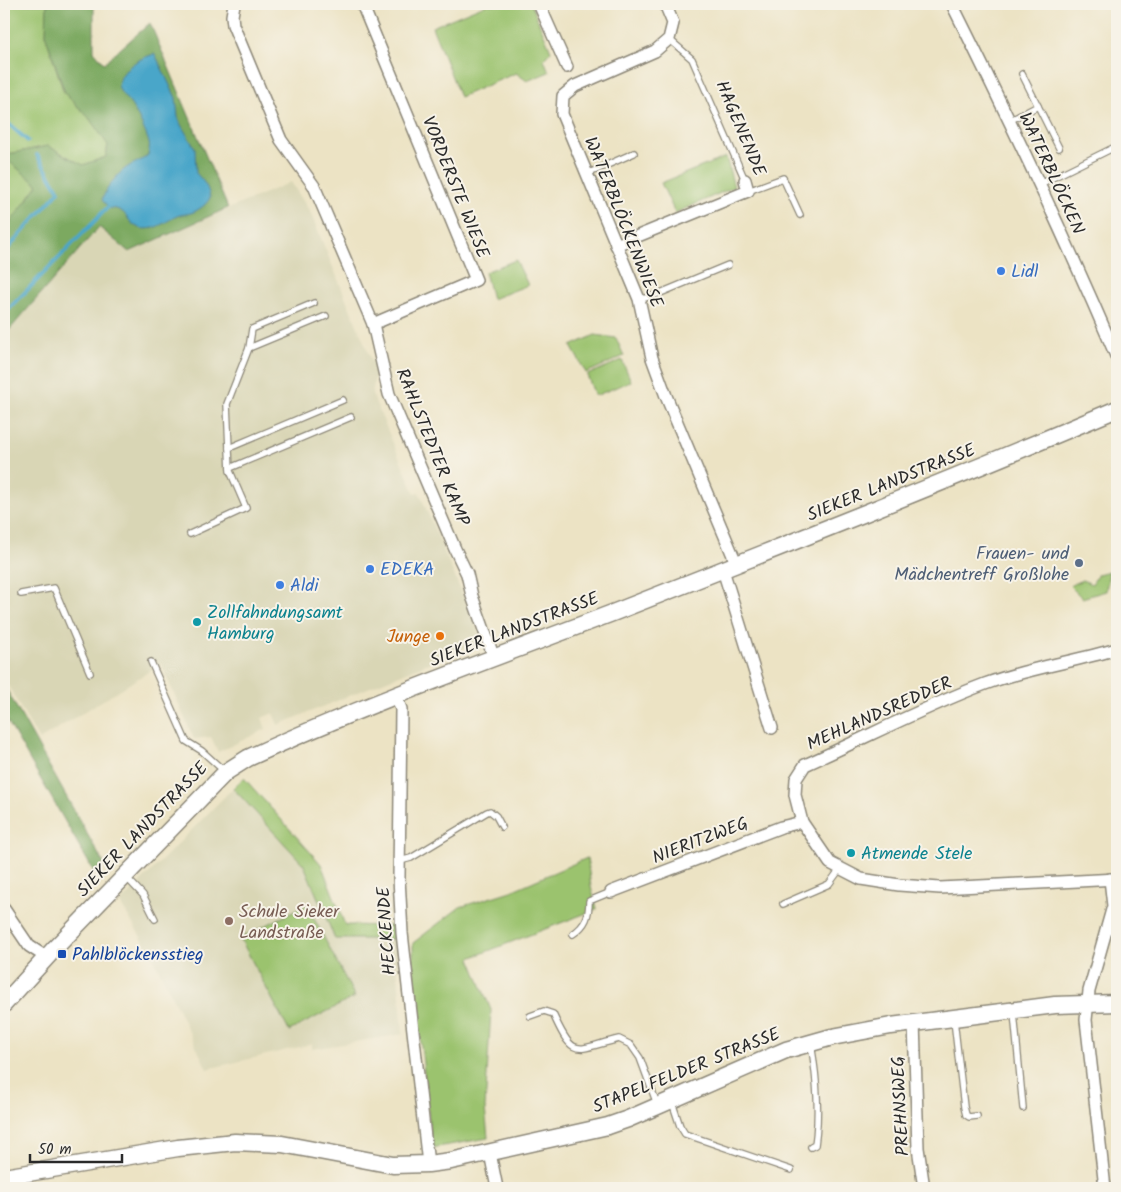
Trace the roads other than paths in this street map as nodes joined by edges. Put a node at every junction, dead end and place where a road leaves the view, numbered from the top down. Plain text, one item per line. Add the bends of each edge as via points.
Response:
1 (234, 4) edge
2 (362, 4) edge
3 (539, 4) edge
4 (665, 4) edge
5 (952, 4) edge
6 (669, 39) junction
7 (567, 67) dead end
8 (1022, 74) dead end
9 (1038, 106) junction
10 (1009, 121) junction
11 (1117, 146) edge
12 (1060, 148) dead end
13 (634, 153) dead end
14 (587, 174) junction
15 (746, 185) junction
16 (1038, 185) junction
17 (800, 215) dead end
18 (616, 245) junction
19 (728, 265) dead end
20 (639, 300) junction
21 (314, 303) dead end
22 (326, 316) dead end
23 (373, 324) junction
24 (249, 348) junction
25 (1117, 358) edge
26 (343, 400) dead end
27 (1117, 409) edge
28 (351, 416) dead end
29 (229, 448) junction
30 (230, 468) junction
31 (190, 534) dead end
32 (730, 567) junction
33 (21, 594) dead end
34 (1117, 649) edge
35 (494, 658) junction
36 (151, 662) dead end
37 (90, 673) dead end
38 (396, 696) junction
39 (772, 728) dead end
40 (226, 772) junction
41 (802, 822) junction
42 (502, 827) dead end
43 (400, 861) junction
44 (840, 869) junction
45 (125, 876) junction
46 (1114, 879) edge
47 (611, 892) joint
48 (783, 904) dead end
49 (4, 909) edge
50 (155, 920) dead end
51 (573, 934) dead end
52 (46, 957) junction
53 (1117, 1003) edge
54 (4, 1004) edge
55 (1087, 1004) junction
56 (1013, 1010) junction
57 (530, 1016) dead end
58 (954, 1018) junction
59 (914, 1022) junction
60 (811, 1042) junction
61 (664, 1103) junction
62 (1023, 1108) dead end
63 (977, 1116) dead end
64 (811, 1147) dead end
65 (490, 1153) junction
66 (428, 1164) junction
67 (791, 1170) dead end
68 (4, 1177) edge
69 (497, 1188) edge
70 (924, 1188) edge
71 (1105, 1188) edge

1 - 23 street, RAHLSTEDTER KAMP via 234,25 281,140 314,186
2 - 23 street, VORDERSTE WIESE via 476,280
3 - 7 street
4 - 6 street via 673,23
5 - 10 street, WATERBLÖCKEN
6 - 14 street, WATERBLÖCKENWIESE via 655,51 575,86 563,96 562,114
6 - 15 lane, HAGENENDE via 692,59
8 - 9 lane
9 - 10 lane
9 - 12 lane
10 - 16 street, WATERBLÖCKEN
11 - 16 lane
13 - 14 lane
14 - 18 street, WATERBLÖCKENWIESE
15 - 17 lane via 783,178
15 - 18 street, HAGENENDE
16 - 25 street, WATERBLÖCKEN
18 - 20 street, WATERBLÖCKENWIESE
19 - 20 lane
20 - 32 street, WATERBLÖCKENWIESE via 652,358
21 - 24 lane via 252,329
22 - 24 lane
23 - 35 street, RAHLSTEDTER KAMP via 389,394 467,574
24 - 29 lane via 227,404
26 - 29 lane
27 - 32 main road, SIEKER LANDSTRASSE
28 - 30 lane
29 - 30 lane
30 - 31 lane via 246,508
32 - 35 main road, SIEKER LANDSTRASSE
32 - 39 street
33 - 37 lane via 54,588
34 - 41 street, MEHLANDSREDDER via 985,684 805,766 796,779 795,795
35 - 38 main road, SIEKER LANDSTRASSE
36 - 40 lane via 186,740
38 - 40 main road, SIEKER LANDSTRASSE via 248,758
38 - 43 street, HECKENDE via 401,709
40 - 45 main road, SIEKER LANDSTRASSE
41 - 44 street, MEHLANDSREDDER via 830,863
41 - 47 street, NIERITZWEG via 781,827
42 - 43 lane via 496,816 487,812 411,858
43 - 66 street, HECKENDE via 402,933
44 - 46 street, MEHLANDSREDDER via 861,879 940,888
44 - 48 lane via 829,884
45 - 50 lane via 144,895
45 - 52 main road, SIEKER LANDSTRASSE
46 - 55 street, MEHLANDSREDDER via 1113,906
47 - 51 lane via 589,901 587,919
49 - 52 street via 29,946
52 - 54 main road, SIEKER LANDSTRASSE
53 - 55 main road, STAPELFELDER STRASSE
55 - 56 main road, STAPELFELDER STRASSE
55 - 71 street, MEHLANDSREDDER via 1086,1020
56 - 58 main road, STAPELFELDER STRASSE
56 - 62 lane
57 - 61 lane via 544,1011 553,1014 570,1045 580,1049 619,1038 631,1045
58 - 59 main road, STAPELFELDER STRASSE
58 - 63 lane via 964,1107 966,1115
59 - 60 main road, STAPELFELDER STRASSE
59 - 70 street, PREHNSWEG via 918,1148
60 - 61 main road, STAPELFELDER STRASSE
60 - 64 lane via 818,1128 815,1145
61 - 65 main road, STAPELFELDER STRASSE via 608,1126
61 - 67 lane via 685,1134
65 - 66 main road, STAPELFELDER STRASSE
65 - 69 street
66 - 68 main road, STAPELFELDER STRASSE via 393,1165 282,1144 235,1142 178,1148

